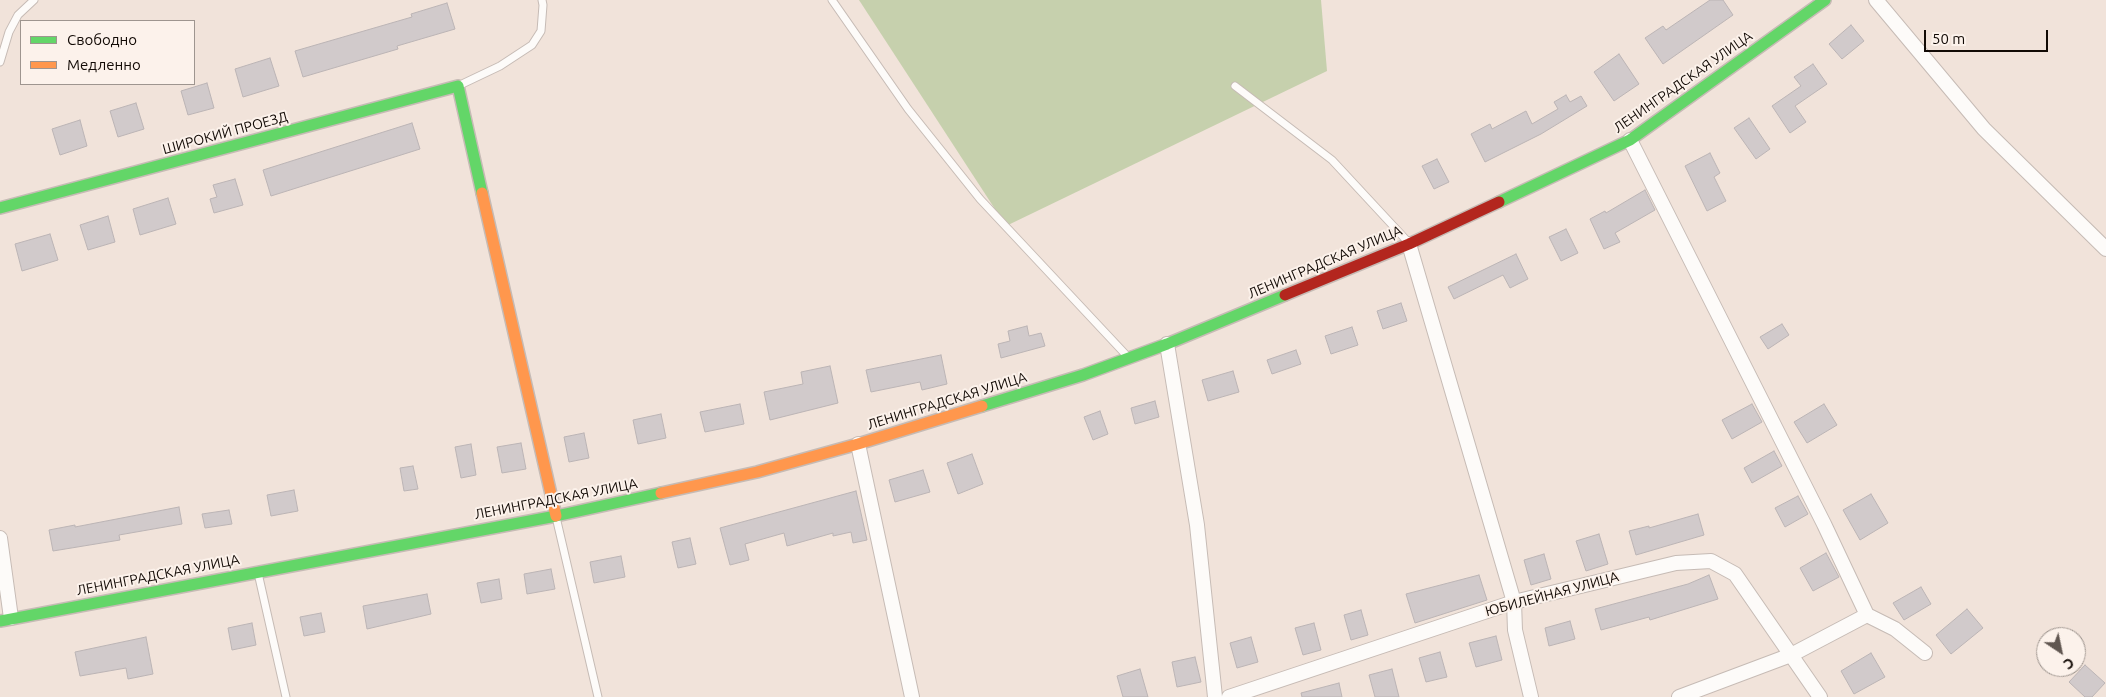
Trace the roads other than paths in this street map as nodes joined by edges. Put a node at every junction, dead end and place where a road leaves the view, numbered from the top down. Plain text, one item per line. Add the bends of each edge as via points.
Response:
1 (34, 0) edge
2 (542, 0) edge
3 (832, 0) edge
4 (1825, 0) edge
5 (1876, 0) edge
6 (0, 62) edge
7 (458, 86) junction
8 (1235, 86) dead end
9 (1630, 140) junction
10 (0, 208) edge
11 (1409, 244) junction
12 (2106, 249) edge
13 (1167, 344) junction
14 (1128, 357) junction
15 (858, 444) junction
16 (556, 516) junction
17 (0, 538) edge
18 (257, 572) junction
19 (1514, 602) junction
20 (1867, 615) junction
21 (6, 619) edge
22 (1924, 653) dead end
23 (1791, 655) junction
24 (286, 697) edge
25 (598, 697) edge
26 (912, 697) edge
27 (1215, 697) edge
28 (1229, 697) edge
29 (1532, 697) edge
30 (1679, 697) edge
31 (1820, 697) edge

1 - 6 lane via 18,15
2 - 7 lane via 541,31 532,45 500,66
3 - 14 lane via 908,109 980,199
4 - 9 street, ЛЕНИНГРАДСКАЯ УЛИЦА
5 - 12 street via 1984,129
7 - 10 street, ШИРОКИЙ ПРОЕЗД
7 - 16 street
8 - 11 lane via 1332,160
9 - 11 street, ЛЕНИНГРАДСКАЯ УЛИЦА
9 - 20 street
11 - 13 street, ЛЕНИНГРАДСКАЯ УЛИЦА
11 - 19 street
13 - 14 street, ЛЕНИНГРАДСКАЯ УЛИЦА
13 - 27 street via 1197,525
14 - 15 street, ЛЕНИНГРАДСКАЯ УЛИЦА via 1083,375
15 - 16 street, ЛЕНИНГРАДСКАЯ УЛИЦА via 758,472
15 - 26 street
16 - 18 street, ЛЕНИНГРАДСКАЯ УЛИЦА
16 - 25 lane
17 - 21 street
18 - 21 street, ЛЕНИНГРАДСКАЯ УЛИЦА
18 - 24 lane
19 - 23 street, ЮБИЛЕЙНАЯ УЛИЦА via 1676,564 1711,561 1736,574
19 - 28 street, ЮБИЛЕЙНАЯ УЛИЦА
19 - 29 street via 1515,630
20 - 22 street via 1895,628
20 - 23 street
23 - 30 street
23 - 31 street, ЮБИЛЕЙНАЯ УЛИЦА

